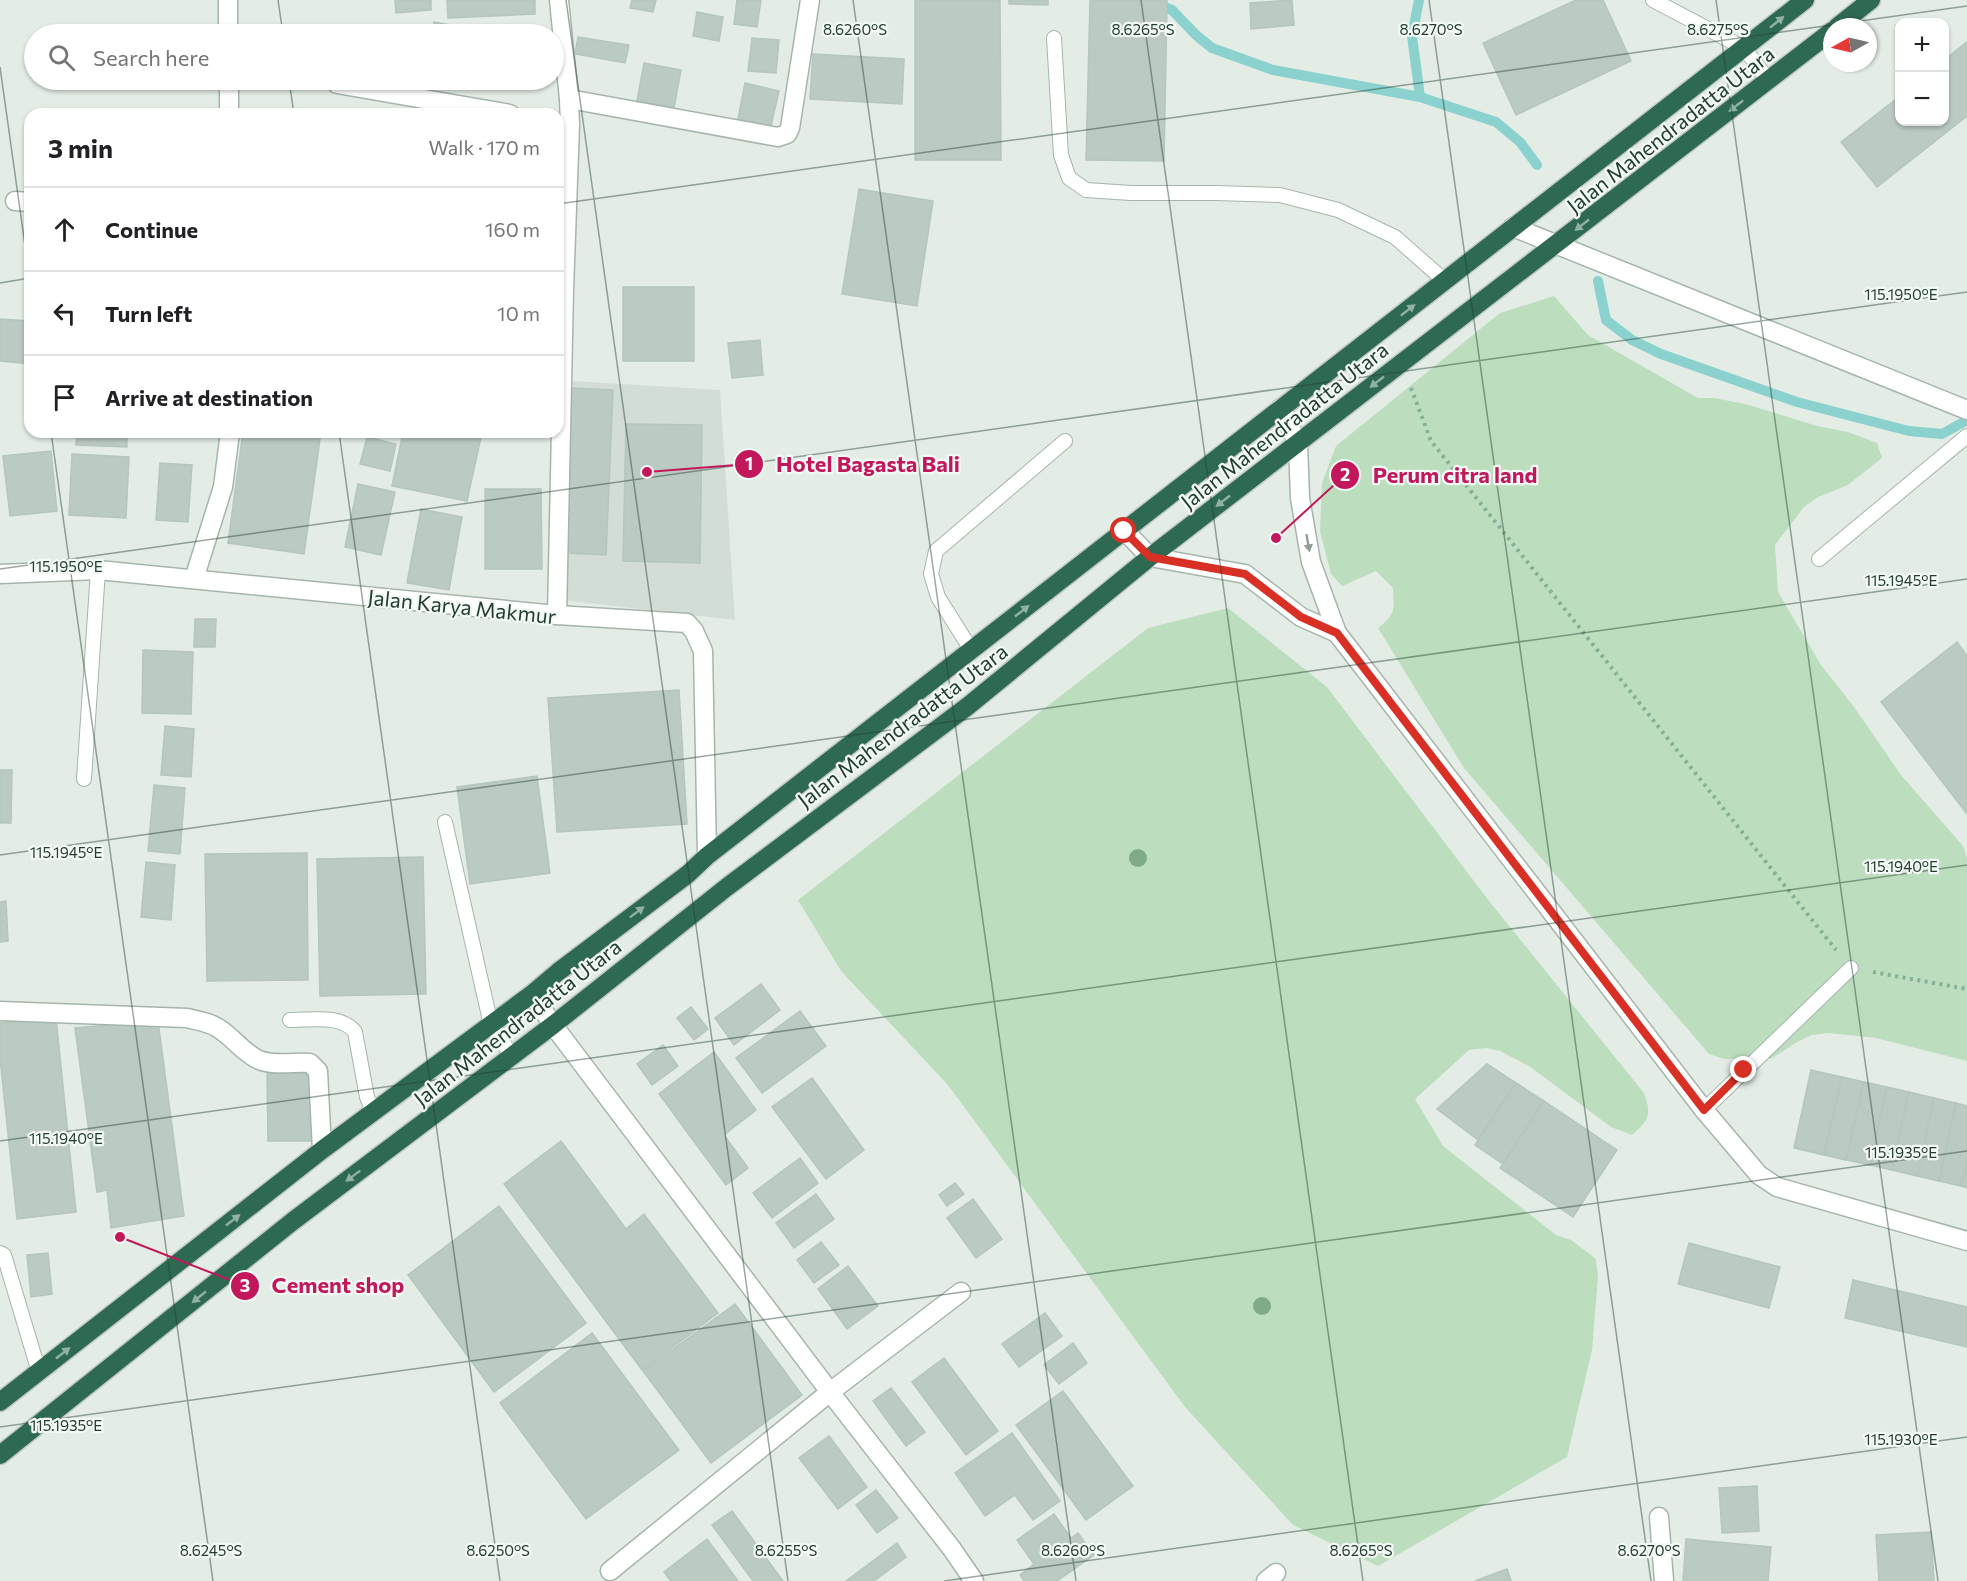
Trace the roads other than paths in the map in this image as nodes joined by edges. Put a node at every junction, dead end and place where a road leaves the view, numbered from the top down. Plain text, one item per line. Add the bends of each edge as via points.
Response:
1 (228, 0) edge
2 (559, 0) edge
3 (810, 0) edge
4 (1653, 0) edge
5 (1805, 0) edge
6 (1871, 0) edge
7 (1848, 18) edge
8 (228, 24) edge
9 (561, 24) edge
10 (1054, 38) dead end
11 (1823, 38) edge
12 (1744, 48) junction
13 (564, 50) edge
14 (1769, 81) junction
15 (229, 90) edge
16 (371, 90) edge
17 (569, 99) junction
18 (229, 108) edge
19 (475, 108) edge
20 (564, 124) edge
21 (1513, 227) junction
22 (1556, 245) junction
23 (1445, 281) junction
24 (564, 290) edge
25 (1281, 408) junction
26 (1967, 410) edge
27 (1967, 436) edge
28 (229, 438) edge
29 (561, 438) edge
30 (1065, 441) dead end
31 (1298, 444) junction
32 (1124, 531) junction
33 (1150, 557) junction
34 (1820, 559) dead end
35 (98, 570) junction
36 (0, 574) edge
37 (194, 579) junction
38 (557, 615) junction
39 (1337, 633) junction
40 (972, 651) junction
41 (84, 778) dead end
42 (445, 822) dead end
43 (707, 856) junction
44 (1851, 968) road end
45 (532, 994) junction
46 (0, 1011) edge
47 (290, 1020) dead end
48 (491, 1025) junction
49 (553, 1025) junction
50 (512, 1056) junction
51 (1704, 1110) junction
52 (373, 1112) junction
53 (322, 1150) junction
54 (1967, 1241) edge
55 (0, 1253) edge
56 (961, 1292) dead end
57 (39, 1372) junction
58 (830, 1392) junction
59 (0, 1402) edge
60 (0, 1455) edge
61 (1659, 1517) dead end
62 (610, 1571) dead end
63 (974, 1581) edge
64 (1664, 1581) edge

1 - 8 street
2 - 9 street
3 - 17 street via 787,134 778,137
4 - 12 lane
12 -> 5 highway, Jalan Mahendradatta Utara
6 - 7 highway
10 - 23 lane via 1061,155 1069,178 1086,189 1280,195 1338,210 1395,237
11 - 14 highway, Jalan Mahendradatta Utara
12 - 14 lane
12 - 21 highway, Jalan Mahendradatta Utara
13 - 17 street
14 -> 22 highway, Jalan Mahendradatta Utara
15 - 18 street
16 - 19 street
17 - 20 street
20 - 24 street
21 - 22 street
21 - 23 highway, Jalan Mahendradatta Utara
22 - 26 street
22 -> 31 highway, Jalan Mahendradatta Utara
25 -> 23 highway, Jalan Mahendradatta Utara
25 - 31 street
25 - 32 highway, Jalan Mahendradatta Utara
27 - 34 lane
28 - 37 street via 223,487
29 - 38 street
30 - 40 lane via 936,551 931,574 938,597
31 -> 33 highway, Jalan Mahendradatta Utara
31 -> 39 street via 1300,498 1311,562
32 - 33 street
40 -> 32 highway, Jalan Mahendradatta Utara
33 - 39 street via 1245,574 1301,617
33 - 49 highway, Jalan Mahendradatta Utara via 968,706 727,887
35 - 36 street, Jalan Karya Makmur
35 - 37 street, Jalan Karya Makmur
35 - 41 lane
37 - 38 street, Jalan Karya Makmur
38 - 43 street, Jalan Karya Makmur via 687,623 694,631 703,651
39 - 51 street
40 - 43 highway, Jalan Mahendradatta Utara
42 - 48 lane
45 -> 43 highway, Jalan Mahendradatta Utara
44 - 51 lane
45 - 48 highway, Jalan Mahendradatta Utara
45 - 49 street
46 - 53 street via 187,1018 220,1029 259,1060 310,1063 318,1071
47 - 52 lane via 334,1020 350,1025 355,1032
48 - 50 lane
48 - 52 highway, Jalan Mahendradatta Utara
49 - 50 highway, Jalan Mahendradatta Utara
49 - 58 street
50 -> 60 highway, Jalan Mahendradatta Utara via 293,1221
51 - 54 street via 1759,1175 1777,1187
52 - 53 highway, Jalan Mahendradatta Utara
57 -> 53 highway, Jalan Mahendradatta Utara
55 - 57 lane via 4,1255
56 - 58 street
57 - 59 highway, Jalan Mahendradatta Utara
58 - 62 street
58 - 63 street
61 - 64 street

